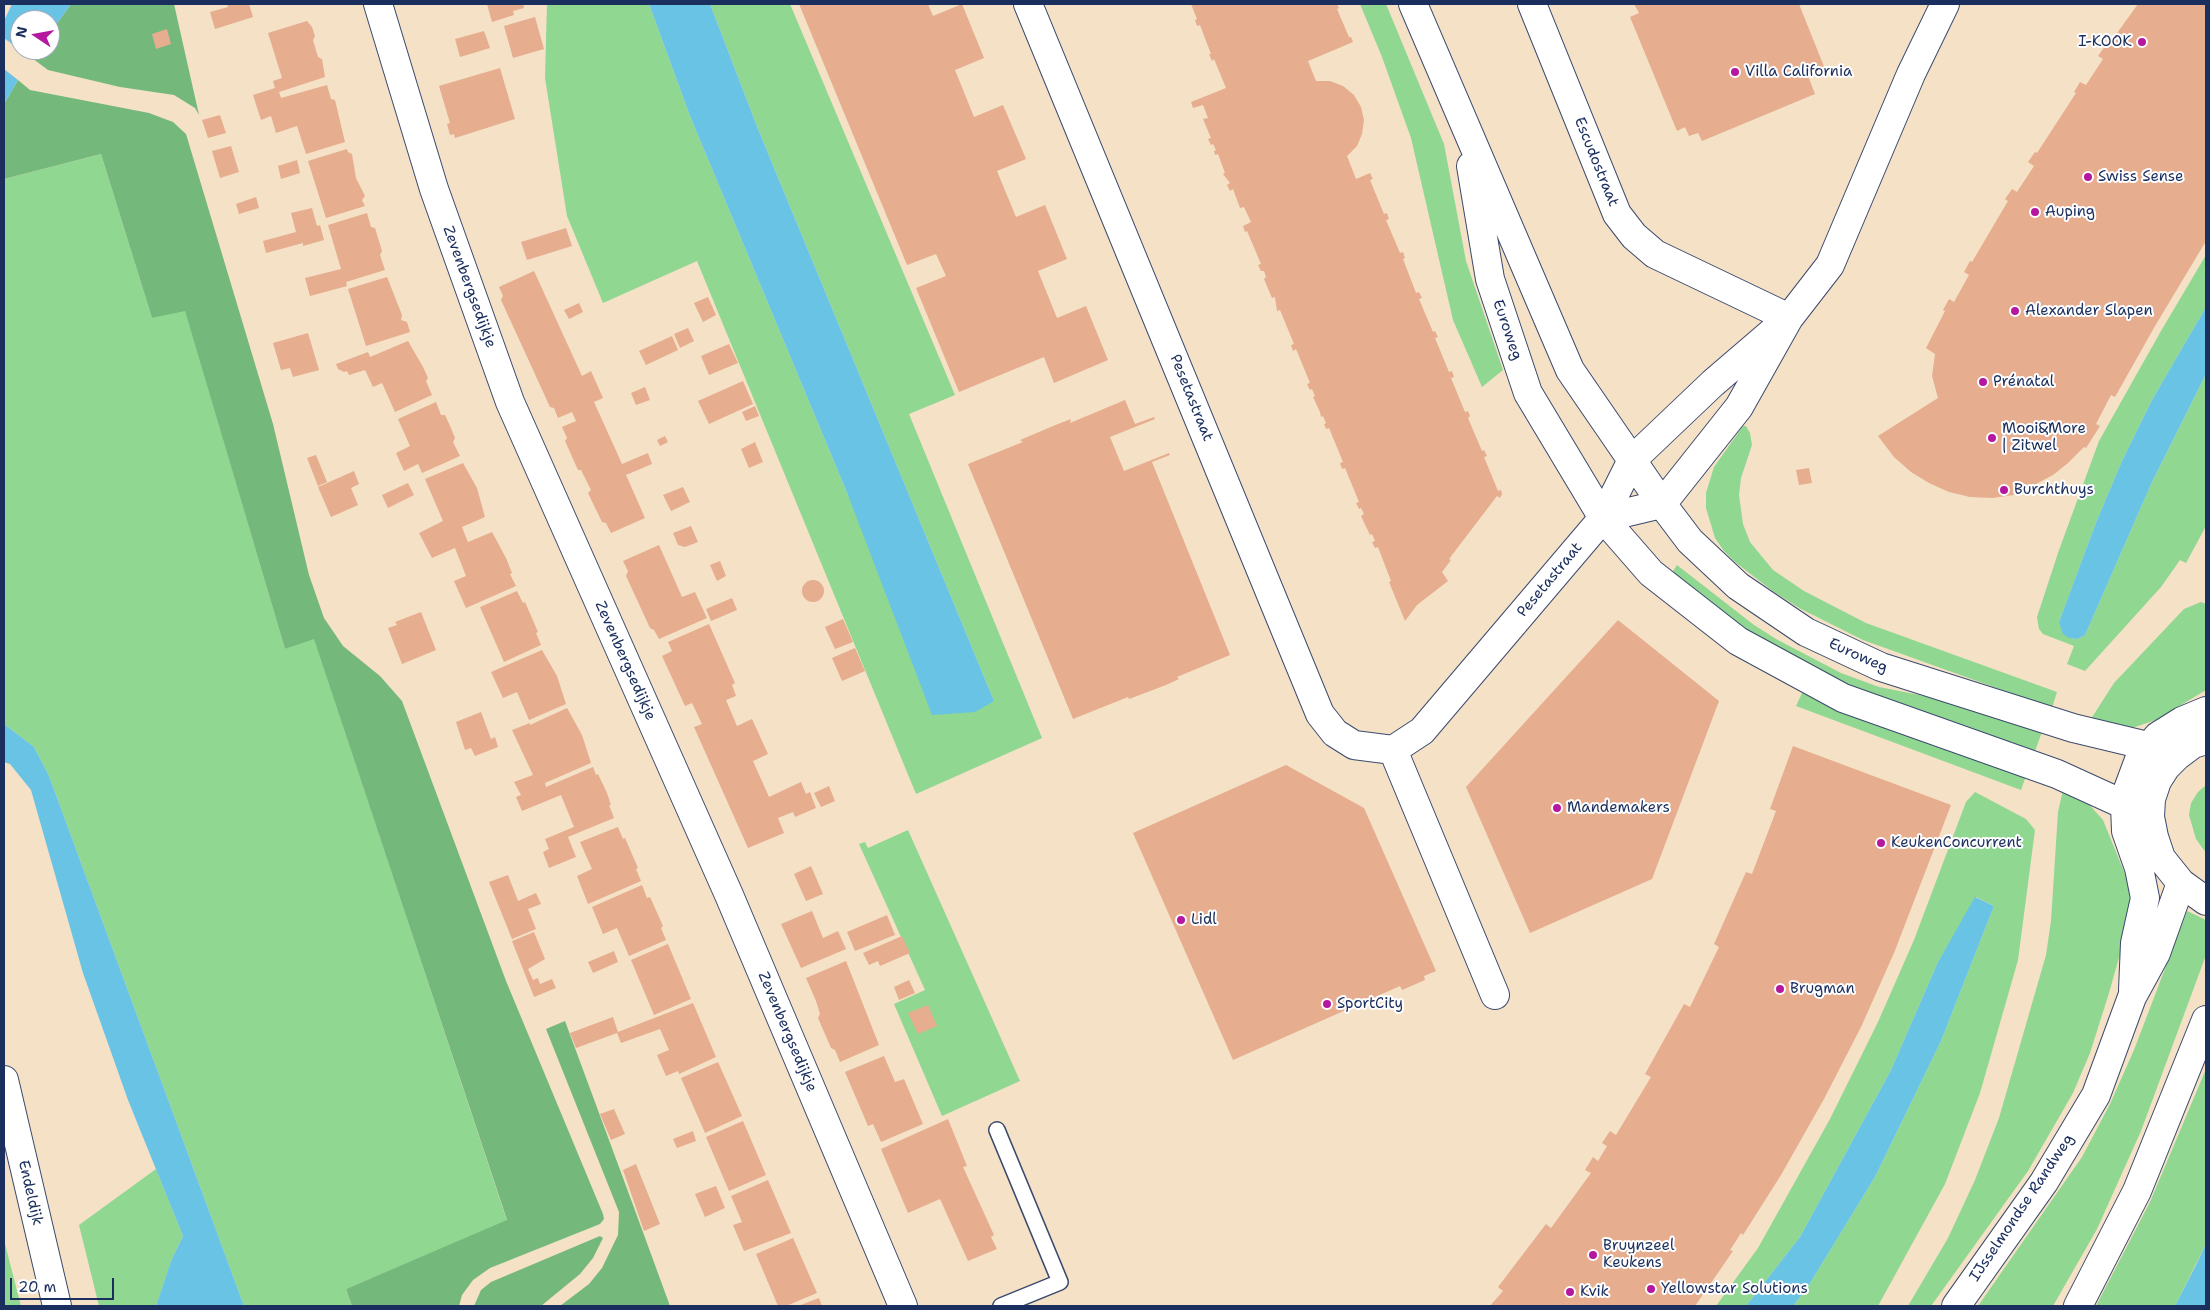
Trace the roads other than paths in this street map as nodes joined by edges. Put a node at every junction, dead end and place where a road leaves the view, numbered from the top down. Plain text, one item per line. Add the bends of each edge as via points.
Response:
1 (378, 4) edge
2 (1028, 4) edge
3 (1413, 4) edge
4 (1532, 4) edge
5 (1945, 4) edge
6 (1463, 123) junction
7 (1789, 318) junction
8 (1632, 460) junction
9 (1662, 504) junction
10 (1603, 518) junction
11 (2206, 711) edge
12 (2206, 740) edge
13 (2148, 746) junction
14 (1393, 750) junction
15 (2125, 805) junction
16 (2150, 817) junction
17 (2181, 883) junction
18 (2206, 901) edge
19 (1495, 995) dead end
20 (2132, 997) junction
21 (2206, 1020) edge
22 (4, 1080) edge
23 (997, 1130) dead end
24 (57, 1306) edge
25 (903, 1306) edge
26 (1001, 1306) edge
27 (1956, 1306) edge
28 (2078, 1306) edge

1 - 25 street, Zevenbergsedijkje via 434,190 510,402 729,895
2 - 14 street, Pesetastraat via 1320,714 1335,733 1354,745
3 - 6 street, Euroweg
4 - 7 street, Escudostraat via 1617,214 1634,236 1655,254
5 - 7 street via 1911,74 1830,265
6 - 8 street, Euroweg via 1570,370
6 - 10 street, Euroweg via 1490,279 1528,393
7 - 8 street via 1713,383
7 - 9 street via 1739,407
8 - 9 street, Euroweg
8 - 10 street
9 - 10 street
9 - 13 street, Euroweg via 1690,541 1738,586 1806,632 1881,667 2073,728
10 - 14 street, Pesetastraat via 1422,730
10 - 15 street, Euroweg via 1651,573 1738,641 1843,698 2056,774
11 - 13 street via 2182,720
12 - 16 street via 2193,744 2166,767 2151,799
13 - 15 street via 2135,768
14 - 19 street
15 - 16 street, Euroweg
15 - 20 street, IJsselmondse Randweg via 2126,832 2144,885 2145,898 2135,943
16 - 17 street via 2161,858
17 - 18 street
17 - 20 street, IJsselmondse Randweg via 2156,953
20 - 27 street, IJsselmondse Randweg via 2096,1095 2044,1182
21 - 28 street via 2136,1191
22 - 24 street, Endeldijk
23 - 26 lane via 1060,1282

